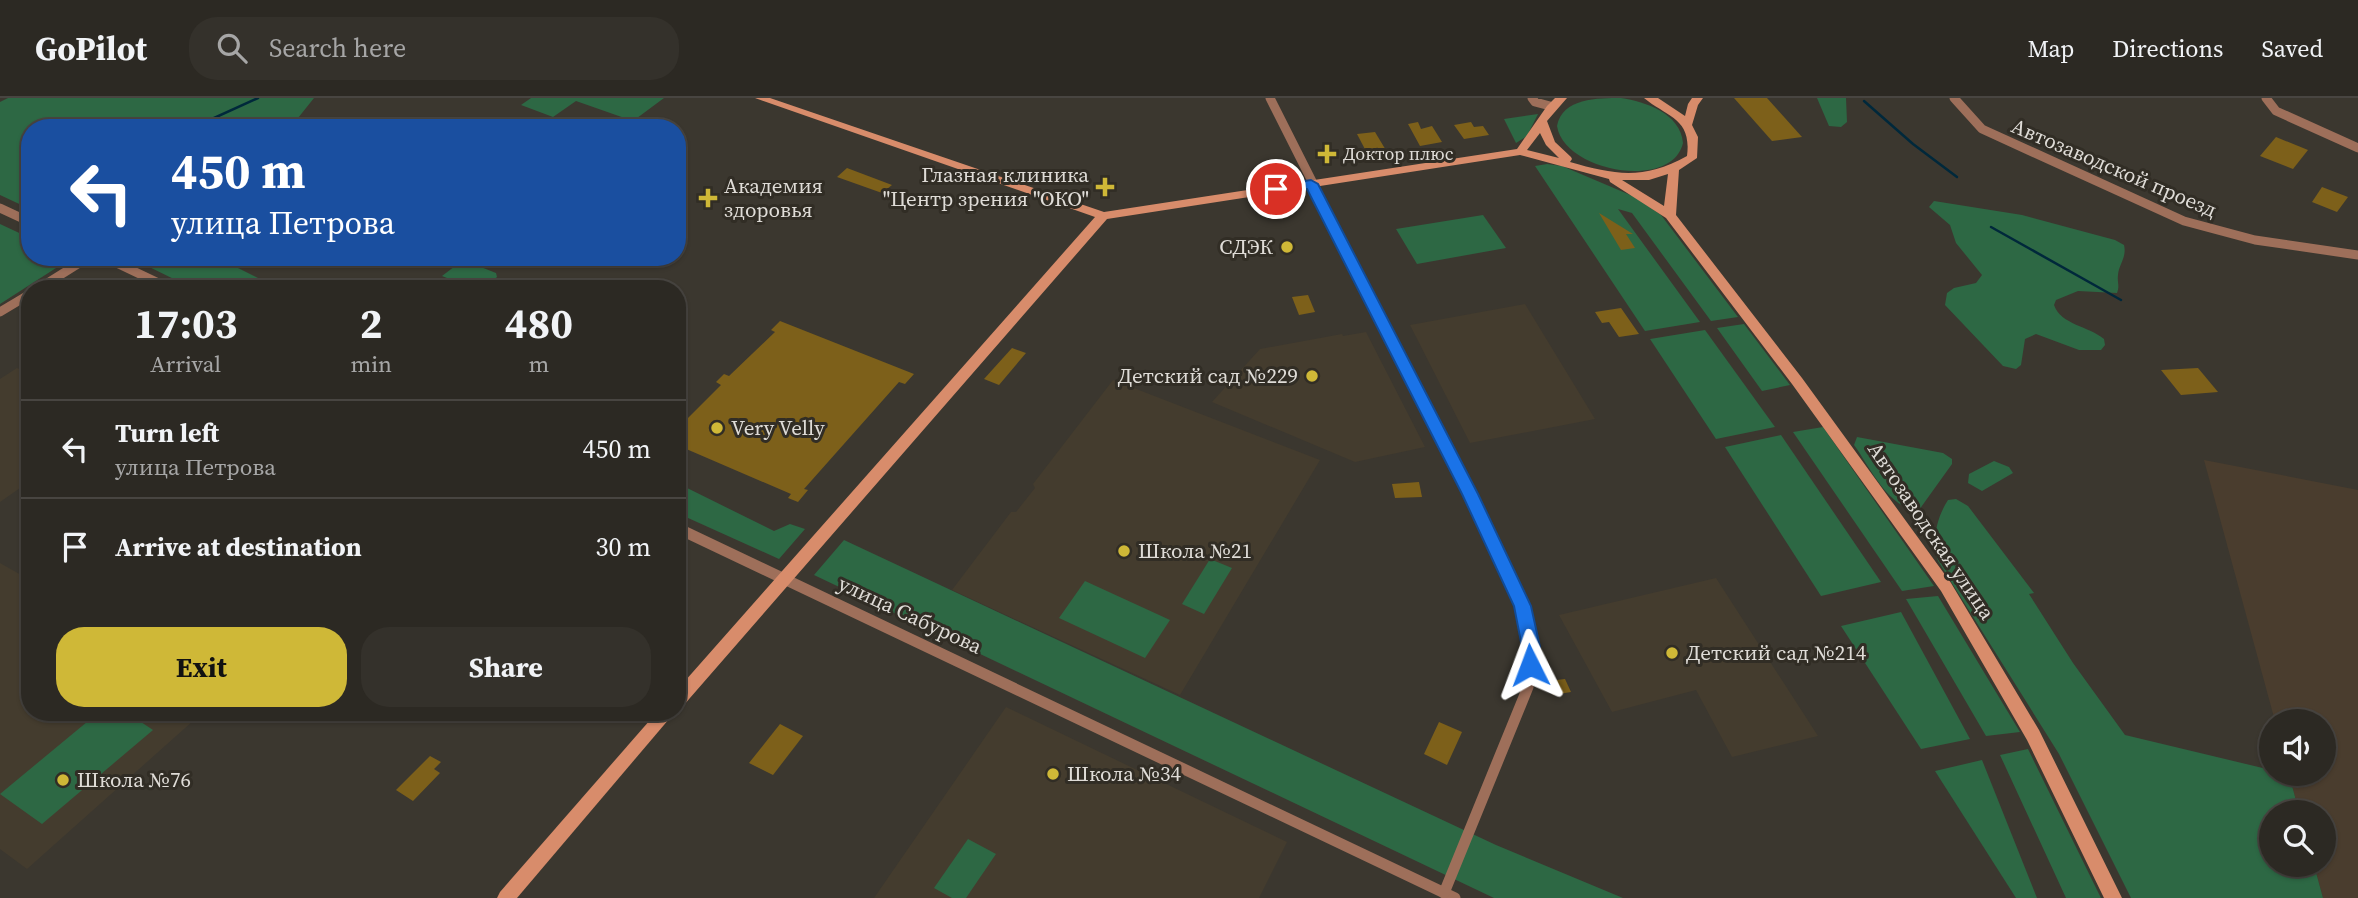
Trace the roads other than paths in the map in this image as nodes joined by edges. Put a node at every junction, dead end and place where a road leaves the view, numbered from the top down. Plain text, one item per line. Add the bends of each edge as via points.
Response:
1 (760, 98) edge
2 (1270, 98) edge
3 (1532, 98) edge
4 (1561, 98) edge
5 (1649, 98) edge
6 (1698, 98) edge
7 (1954, 98) edge
8 (2266, 98) edge
9 (1550, 106) junction
10 (1543, 122) junction
11 (1688, 124) junction
12 (2358, 148) edge
13 (1520, 152) junction
14 (1577, 165) junction
15 (1674, 171) junction
16 (1607, 176) junction
17 (1311, 184) junction
18 (0, 208) edge
19 (1670, 215) junction
20 (1103, 216) junction
21 (21, 218) edge
22 (2358, 255) edge
23 (75, 266) edge
24 (123, 266) edge
25 (52, 280) edge
26 (152, 280) edge
27 (21, 299) edge
28 (0, 312) edge
29 (686, 532) edge
30 (784, 579) junction
31 (686, 691) edge
32 (659, 721) edge
33 (1450, 895) edge
34 (506, 898) edge
35 (2113, 898) edge

1 - 20 main road
2 - 17 street
3 - 9 street
4 - 9 main road
5 - 11 main road
6 - 11 main road
7 - 22 street, Автозаводской проезд via 1989,132 2184,221 2255,240
8 - 12 street via 2276,111
9 - 10 main road
10 - 13 main road
10 - 14 main road via 1550,145
11 - 15 main road via 1694,137 1692,158
13 - 14 main road
13 - 17 main road
14 - 16 main road
15 - 16 main road via 1634,178
15 - 19 main road
16 - 19 main road
17 - 20 main road
17 - 33 street via 1523,606 1531,647 1528,687
18 - 21 street
19 - 35 main road, Автозаводская улица via 1947,587 2032,735
20 - 30 main road
23 - 25 street
24 - 26 street
27 - 28 street
29 - 30 street, улица Сабурова
30 - 31 main road
30 - 33 street, улица Сабурова
32 - 34 main road

